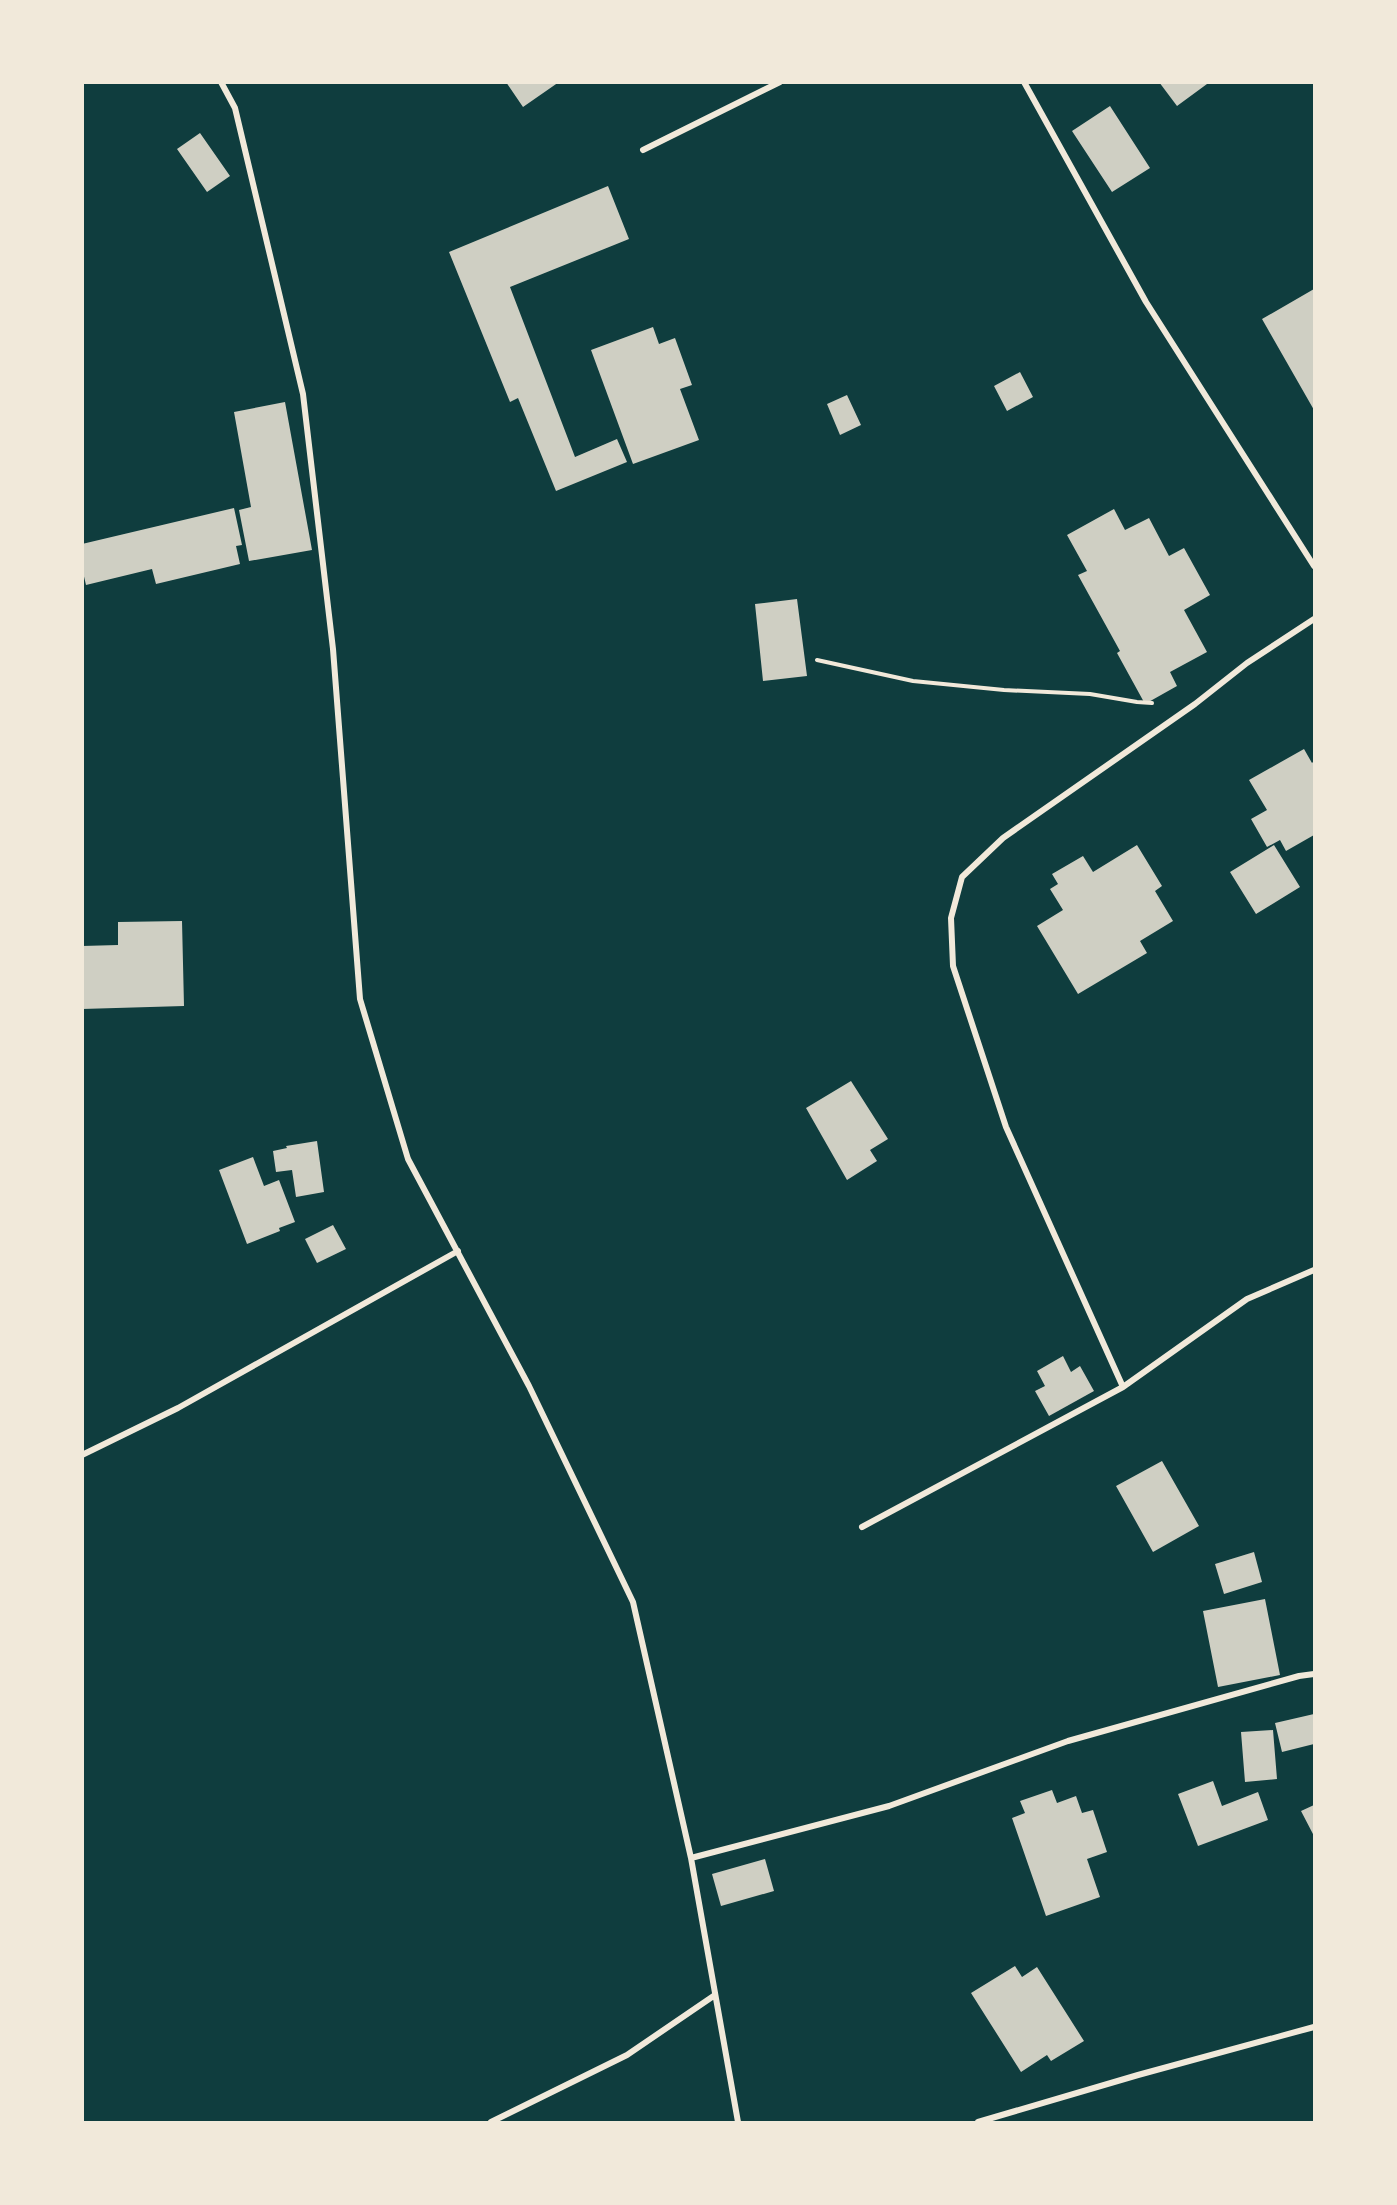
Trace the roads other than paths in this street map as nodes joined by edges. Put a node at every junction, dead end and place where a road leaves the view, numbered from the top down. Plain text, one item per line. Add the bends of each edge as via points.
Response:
1 (222, 82) edge
2 (780, 82) edge
3 (1024, 82) edge
4 (643, 150) dead end
5 (1314, 566) edge
6 (1314, 619) edge
7 (458, 1251) junction
8 (1314, 1270) edge
9 (1123, 1387) junction
10 (82, 1455) edge
11 (862, 1527) dead end
12 (1314, 1674) edge
13 (691, 1858) junction
14 (715, 1995) junction
15 (1314, 2027) edge
16 (491, 2122) edge
17 (738, 2122) edge
18 (978, 2122) edge

1 - 7 street via 235,108 303,394 333,649 360,999 408,1159
2 - 4 street
3 - 5 street via 1146,302
6 - 9 street via 1003,838 962,877 951,918 953,966 1006,1127
7 - 10 street via 178,1408
7 - 13 street via 529,1386 633,1602
8 - 9 street via 1247,1299
9 - 11 street
12 - 13 street via 1068,1742 889,1806
13 - 14 street
14 - 16 street via 627,2055
14 - 17 street
15 - 18 street

